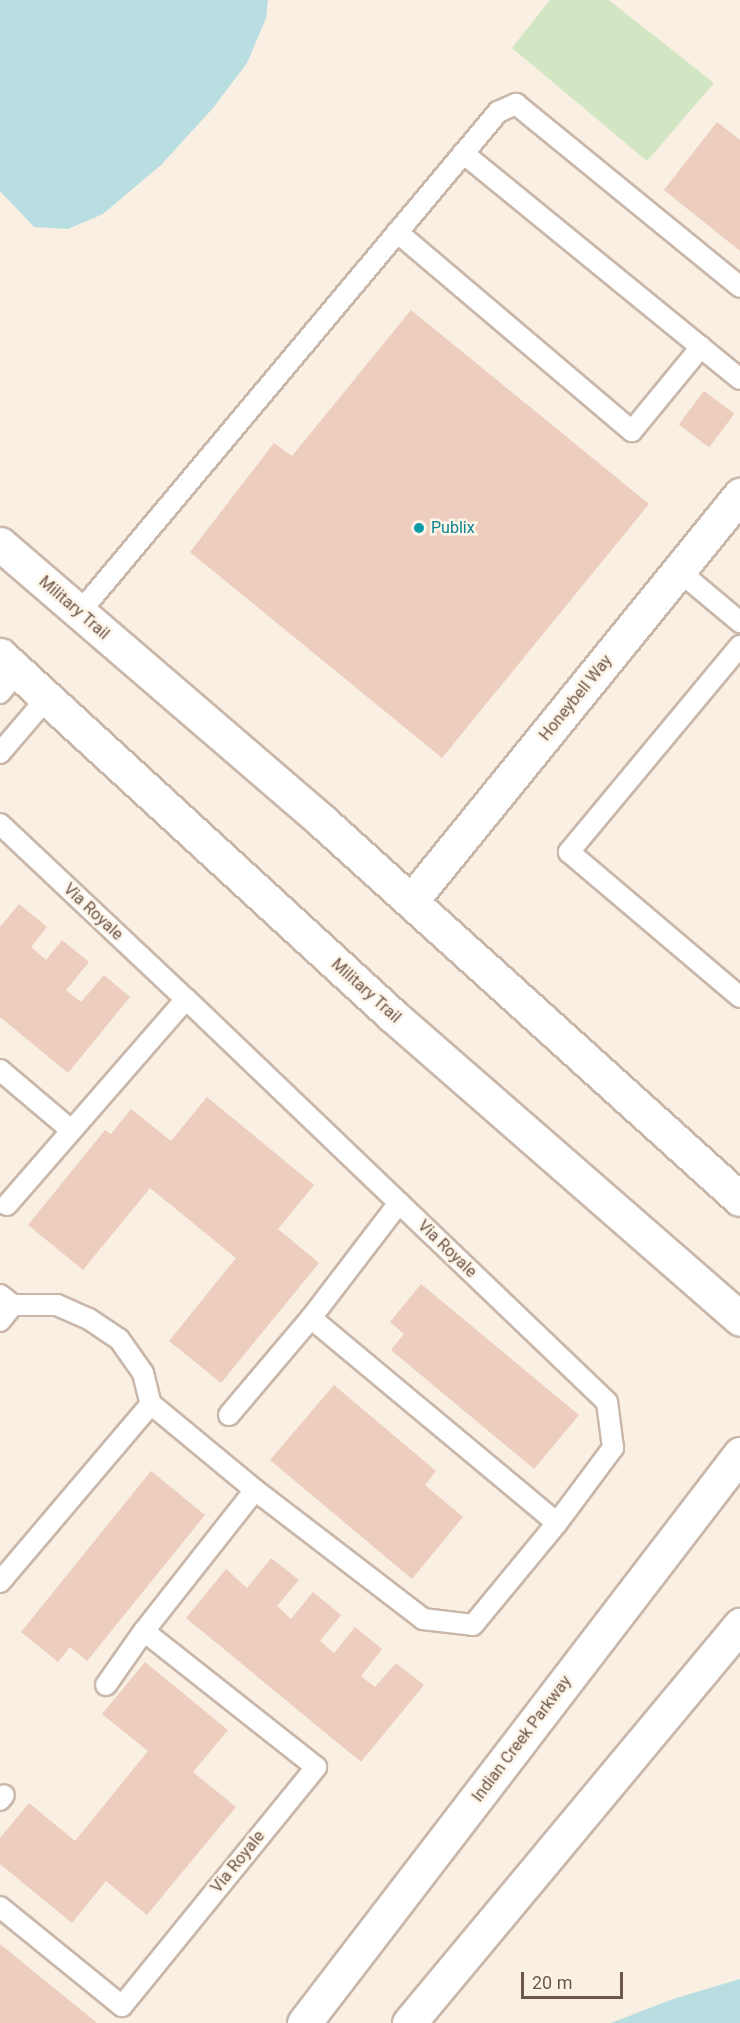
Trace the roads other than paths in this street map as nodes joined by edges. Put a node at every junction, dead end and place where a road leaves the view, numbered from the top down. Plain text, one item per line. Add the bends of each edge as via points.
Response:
1 (464, 153) junction
2 (397, 232) junction
3 (740, 287) edge
4 (701, 347) junction
5 (740, 379) edge
6 (740, 495) edge
7 (0, 544) edge
8 (679, 571) junction
9 (80, 612) junction
10 (740, 622) edge
11 (740, 646) edge
12 (6, 673) edge
13 (47, 698) junction
14 (0, 753) edge
15 (0, 824) edge
16 (411, 901) junction
17 (740, 997) edge
18 (186, 999) junction
19 (0, 1070) edge
20 (71, 1130) junction
21 (740, 1198) edge
22 (399, 1203) junction
23 (7, 1205) dead end
24 (6, 1300) edge
25 (311, 1318) junction
26 (740, 1319) edge
27 (0, 1321) edge
28 (151, 1404) junction
29 (229, 1415) dead end
30 (740, 1454) edge
31 (255, 1490) junction
32 (558, 1523) junction
33 (0, 1582) edge
34 (740, 1625) edge
35 (144, 1631) junction
36 (106, 1685) dead end
37 (0, 1907) edge
38 (304, 2023) edge
39 (409, 2023) edge

1 - 2 lane
1 - 3 lane via 498,112 516,104
1 - 4 lane
2 - 4 lane via 632,431
2 - 9 lane
4 - 5 lane
6 - 8 main road, Honeybell Way
7 - 9 main road, Military Trail
8 - 10 lane
8 - 16 main road, Honeybell Way
9 - 16 main road, Military Trail
11 - 17 lane via 569,852
12 - 13 main road, Military Trail
13 - 14 lane
13 - 26 main road, Military Trail via 392,1015
15 - 18 lane, Via Royale
16 - 21 main road, Military Trail
18 - 20 lane
18 - 22 lane, Via Royale
19 - 20 lane
20 - 23 lane
22 - 25 lane
22 - 32 lane, Via Royale via 607,1402 613,1448
24 - 27 lane
24 - 28 lane via 57,1305 89,1319 119,1339 143,1373
25 - 29 lane
25 - 32 lane
28 - 31 lane, Via Royale
28 - 33 lane
30 - 38 main road, Indian Creek Parkway
31 - 32 lane, Via Royale via 423,1619 473,1625
31 - 35 lane
34 - 39 main road
35 - 36 lane
35 - 37 lane, Via Royale via 316,1767 122,2006

